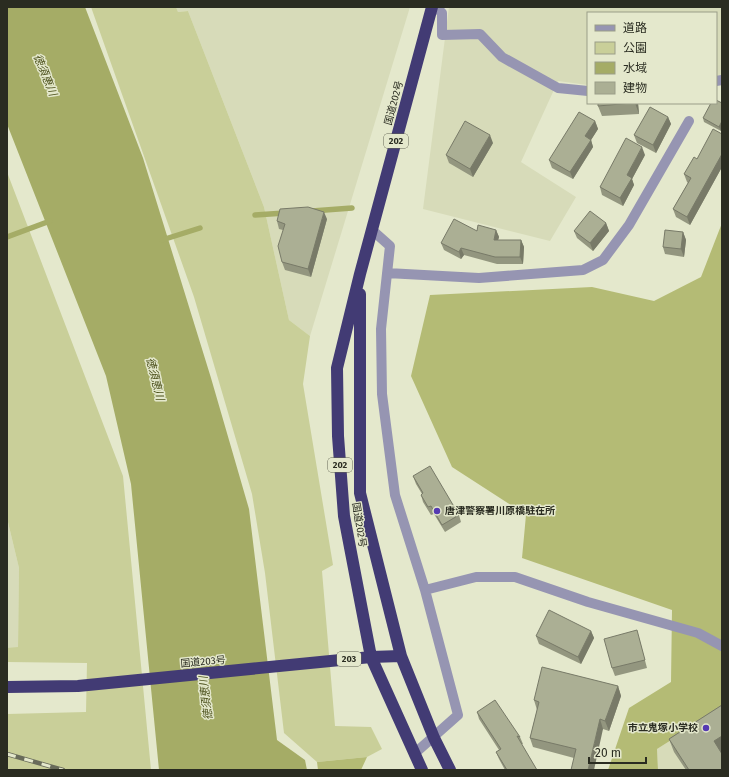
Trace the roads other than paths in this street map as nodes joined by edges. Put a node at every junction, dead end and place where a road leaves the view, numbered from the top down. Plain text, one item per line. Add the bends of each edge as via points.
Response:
1 (432, 7) edge
2 (436, 7) edge
3 (587, 91) edge
4 (689, 121) dead end
5 (372, 230) junction
6 (387, 273) junction
7 (360, 274) junction
8 (425, 590) junction
9 (722, 646) edge
10 (401, 656) junction
11 (372, 657) junction
12 (7, 687) edge
13 (434, 738) junction
14 (414, 754) junction
15 (422, 770) edge
16 (450, 770) edge

1 - 5 highway, 国道202号 / 202
2 - 3 street via 442,13 442,35 480,34 502,57 558,88
4 - 6 street via 629,225 603,260 583,270 479,278
5 - 6 street via 390,246
5 - 7 highway, 国道202号 / 202
6 - 8 street via 381,329 382,394 395,495
7 - 10 highway, 国道202号 / 202 via 360,493
7 - 11 highway, 国道202号 / 202 via 337,368 338,436 344,516
8 - 9 street via 476,577 514,577 588,602 698,633
8 - 13 street via 458,715
10 - 11 highway, 国道203号 / 203
10 - 13 highway, 国道202号 / 202
11 - 12 highway, 国道203号 / 203 via 78,686
11 - 14 highway, 国道202号 / 202
13 - 14 street
13 - 16 highway, 国道202号 / 202
14 - 15 highway, 国道202号 / 202

